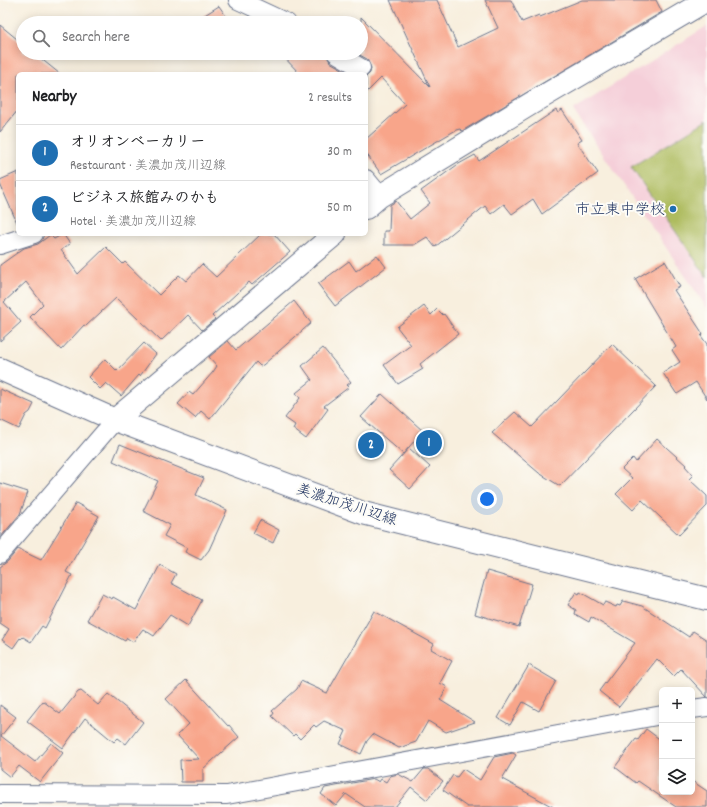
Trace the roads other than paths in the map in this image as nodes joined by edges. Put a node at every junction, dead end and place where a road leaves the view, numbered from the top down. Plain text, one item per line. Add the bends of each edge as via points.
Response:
1 (238, 0) edge
2 (707, 0) edge
3 (272, 16) edge
4 (348, 60) edge
5 (361, 68) dead end
6 (368, 186) edge
7 (373, 202) edge
8 (28, 236) edge
9 (333, 236) edge
10 (0, 245) edge
11 (0, 369) edge
12 (115, 420) junction
13 (0, 554) edge
14 (707, 599) edge
15 (707, 707) edge
16 (695, 709) edge
17 (659, 716) edge
18 (0, 794) edge
19 (67, 800) edge
20 (233, 801) edge

1 - 3 street
2 - 7 main road via 532,103
4 - 5 street
6 - 7 street
8 - 10 street
9 - 12 main road
11 - 12 main road, 美濃加茂川辺線
12 - 13 street
12 - 14 main road, 美濃加茂川辺線 via 363,513
15 - 16 street
17 - 20 street
18 - 19 street
19 - 20 street

